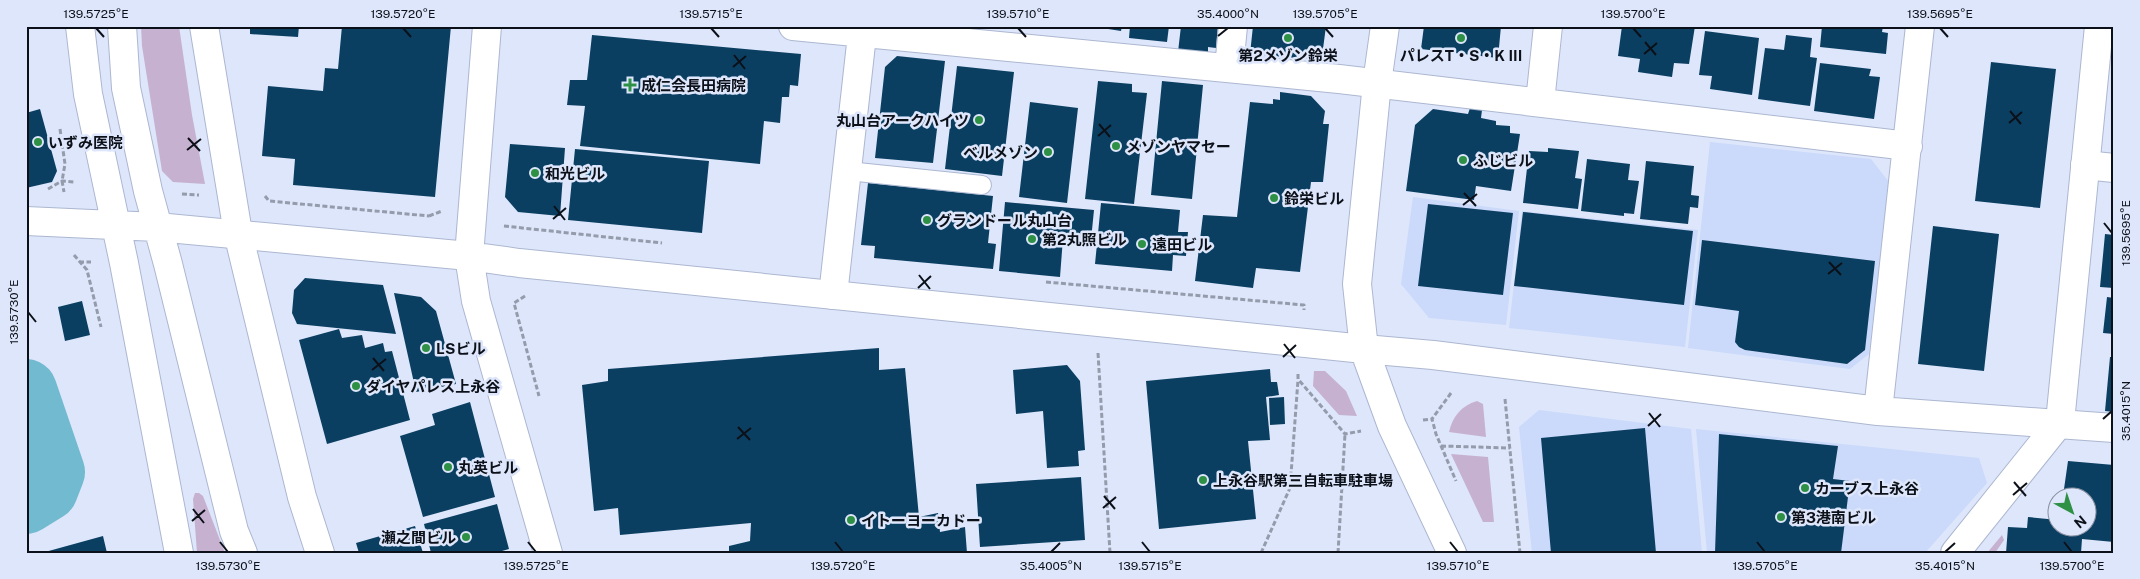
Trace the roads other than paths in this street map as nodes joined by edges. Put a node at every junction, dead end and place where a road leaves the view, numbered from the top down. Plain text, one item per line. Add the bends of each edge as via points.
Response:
1 (80, 26) edge
2 (122, 26) edge
3 (204, 26) edge
4 (488, 26) edge
5 (793, 26) edge
6 (1233, 26) edge
7 (1385, 26) edge
8 (1548, 26) edge
9 (1920, 26) edge
10 (2100, 26) edge
11 (863, 29) edge
12 (1229, 68) junction
13 (1377, 84) junction
14 (1540, 102) junction
15 (1908, 146) junction
16 (2085, 165) junction
17 (2114, 168) edge
18 (848, 171) junction
19 (982, 185) dead end
20 (26, 221) edge
21 (116, 224) junction
22 (157, 227) junction
23 (238, 233) junction
24 (469, 256) junction
25 (834, 295) junction
26 (1364, 349) junction
27 (1878, 411) junction
28 (2060, 422) junction
29 (2114, 428) edge
30 (179, 553) edge
31 (243, 553) edge
32 (320, 553) edge
33 (548, 553) edge
34 (1452, 553) edge
35 (1956, 553) edge

1 - 21 street via 88,94
2 - 22 street via 126,88
3 - 23 street
4 - 24 street
5 - 11 street
6 - 12 street
7 - 13 street
8 - 14 street
9 - 15 street
10 - 16 street
11 - 12 street via 1047,52
11 - 18 street
12 - 13 street
13 - 14 street
13 - 26 street via 1357,284
14 - 15 street
15 - 27 street
16 - 17 street
16 - 28 street
18 - 19 lane
18 - 25 street
20 - 21 street
21 - 22 street
21 - 30 street
22 - 23 street
22 - 31 street via 234,531
23 - 24 street
23 - 32 street via 302,497
24 - 25 street
24 - 33 street via 476,301
25 - 26 street
26 - 27 street
26 - 34 street via 1392,426
27 - 28 street
28 - 29 street
28 - 35 street

